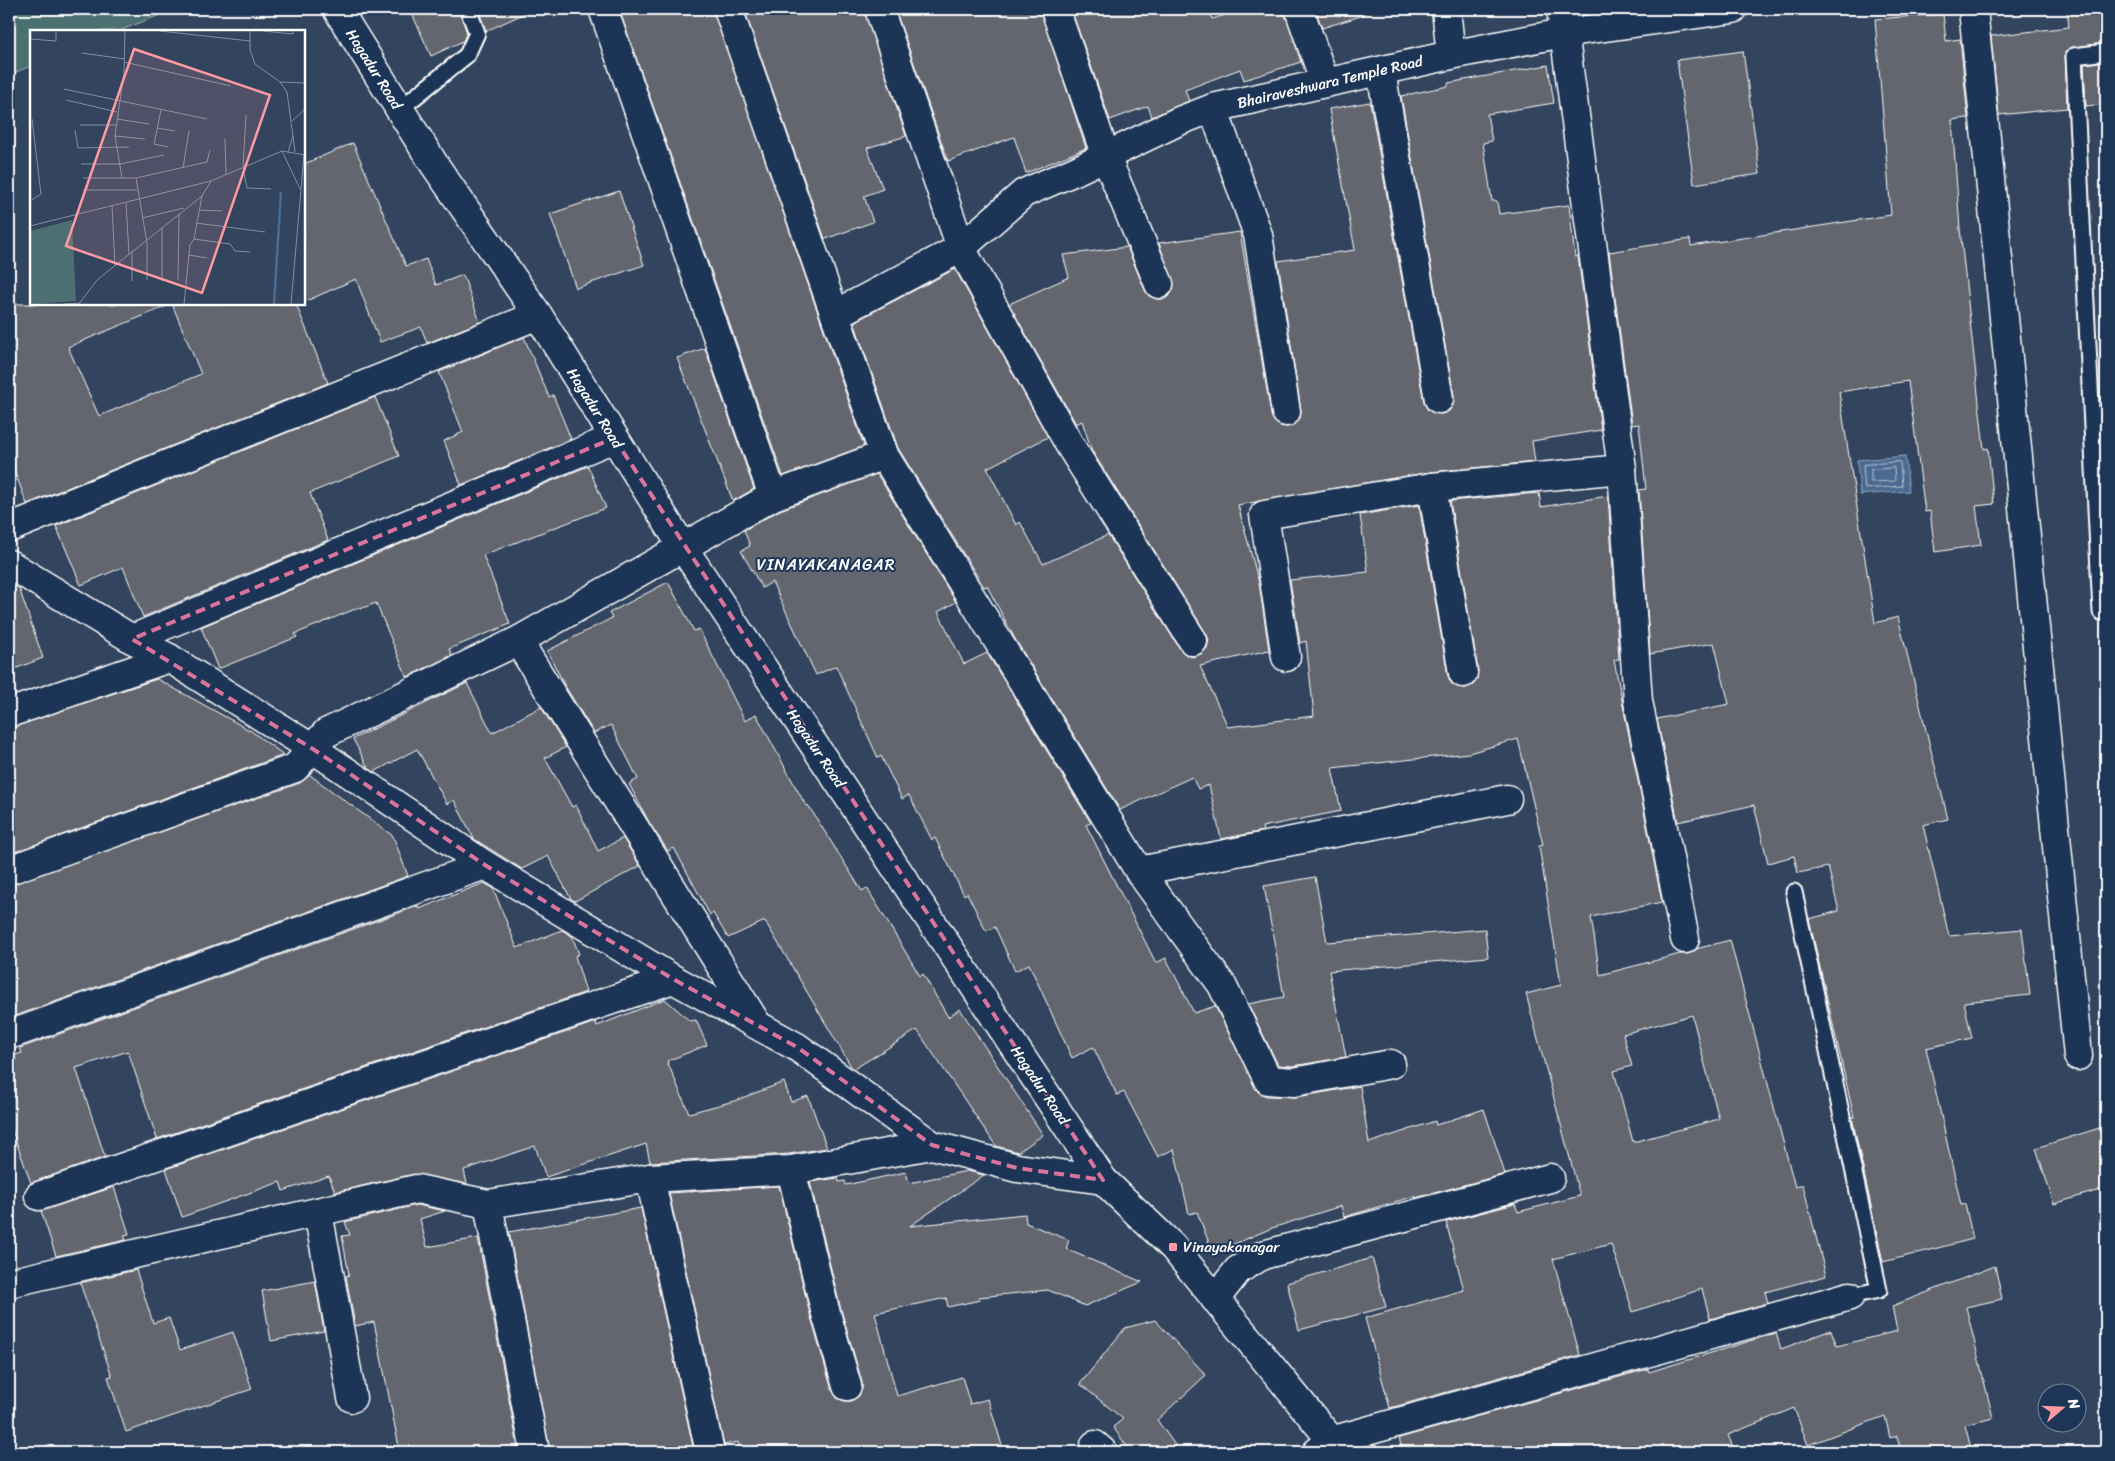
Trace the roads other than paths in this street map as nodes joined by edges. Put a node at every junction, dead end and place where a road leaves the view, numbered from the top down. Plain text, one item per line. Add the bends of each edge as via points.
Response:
1 (337, 9) edge
2 (468, 9) edge
3 (603, 9) edge
4 (728, 9) edge
5 (879, 9) edge
6 (1055, 9) edge
7 (1299, 9) edge
8 (1446, 9) edge
9 (1734, 9) edge
10 (1973, 9) edge
11 (1562, 21) edge
12 (2106, 52) edge
13 (1451, 55) junction
14 (1381, 72) junction
15 (1325, 83) junction
16 (1213, 108) junction
17 (400, 109) junction
18 (1106, 157) junction
19 (961, 248) junction
20 (1159, 284) dead end
21 (836, 314) junction
22 (538, 315) junction
23 (1439, 399) dead end
24 (1286, 412) dead end
25 (614, 438) junction
26 (884, 454) junction
27 (1622, 469) junction
28 (1432, 487) junction
29 (772, 496) junction
30 (9, 528) edge
31 (682, 546) junction
32 (10, 566) edge
33 (2101, 612) dead end
34 (132, 639) junction
35 (1193, 641) dead end
36 (516, 642) junction
37 (1286, 657) dead end
38 (169, 658) junction
39 (1463, 673) dead end
40 (9, 713) edge
41 (313, 749) junction
42 (1507, 799) dead end
43 (485, 865) junction
44 (9, 870) edge
45 (1139, 871) junction
46 (1794, 892) dead end
47 (1685, 939) dead end
48 (673, 979) junction
49 (756, 1023) junction
50 (9, 1035) edge
51 (2078, 1056) dead end
52 (1391, 1064) dead end
53 (932, 1145) junction
54 (791, 1170) junction
55 (650, 1178) junction
56 (1550, 1178) dead end
57 (1103, 1180) junction
58 (39, 1196) dead end
59 (488, 1204) junction
60 (318, 1212) junction
61 (9, 1283) edge
62 (1850, 1296) joint
63 (1216, 1299) junction
64 (847, 1386) dead end
65 (352, 1398) dead end
66 (1330, 1449) edge
67 (535, 1452) edge
68 (710, 1452) edge

1 - 17 street, Hagadur Road
2 - 17 lane via 477,33 467,55
3 - 29 street
4 - 21 street
5 - 19 street
6 - 18 street
7 - 15 street
8 - 13 street
9 - 11 street, Bhairaveshwara Temple Road
10 - 51 street
11 - 13 street, Bhairaveshwara Temple Road
11 - 27 street
12 - 33 lane via 2074,56
13 - 14 street, Bhairaveshwara Temple Road
14 - 15 street, Bhairaveshwara Temple Road
14 - 23 street
15 - 16 street, Bhairaveshwara Temple Road
16 - 18 street, Bhairaveshwara Temple Road
16 - 24 street via 1258,235
17 - 22 street, Hagadur Road
18 - 19 street, Bhairaveshwara Temple Road via 1024,193
18 - 20 street
19 - 21 street, Bhairaveshwara Temple Road
19 - 35 street via 1069,444
21 - 26 street
22 - 25 street, Hagadur Road
22 - 30 street
25 - 31 street, Hagadur Road
25 - 34 street
26 - 29 street
26 - 45 street
27 - 28 street
27 - 47 street via 1638,702
28 - 37 street via 1264,515
28 - 39 street
29 - 31 street
31 - 36 street
31 - 57 street, Hagadur Road
32 - 34 street
34 - 38 street
36 - 41 street via 326,733
36 - 49 street
38 - 40 street
38 - 41 street
41 - 43 street
41 - 44 street via 295,768
42 - 45 street
43 - 48 street
43 - 50 street
45 - 52 street via 1222,985 1268,1080 1294,1082
46 - 62 lane via 1879,1290
48 - 49 street
48 - 58 street
49 - 53 street via 797,1047
53 - 54 street
53 - 57 street via 1017,1168
54 - 55 street
54 - 64 street
55 - 59 street
55 - 68 street
56 - 63 street via 1263,1255 1238,1270
57 - 63 street, Hagadur Road via 1173,1247
59 - 60 street via 417,1189
59 - 67 street
60 - 61 street
60 - 65 street
62 - 66 street
63 - 66 street, Hagadur Road

